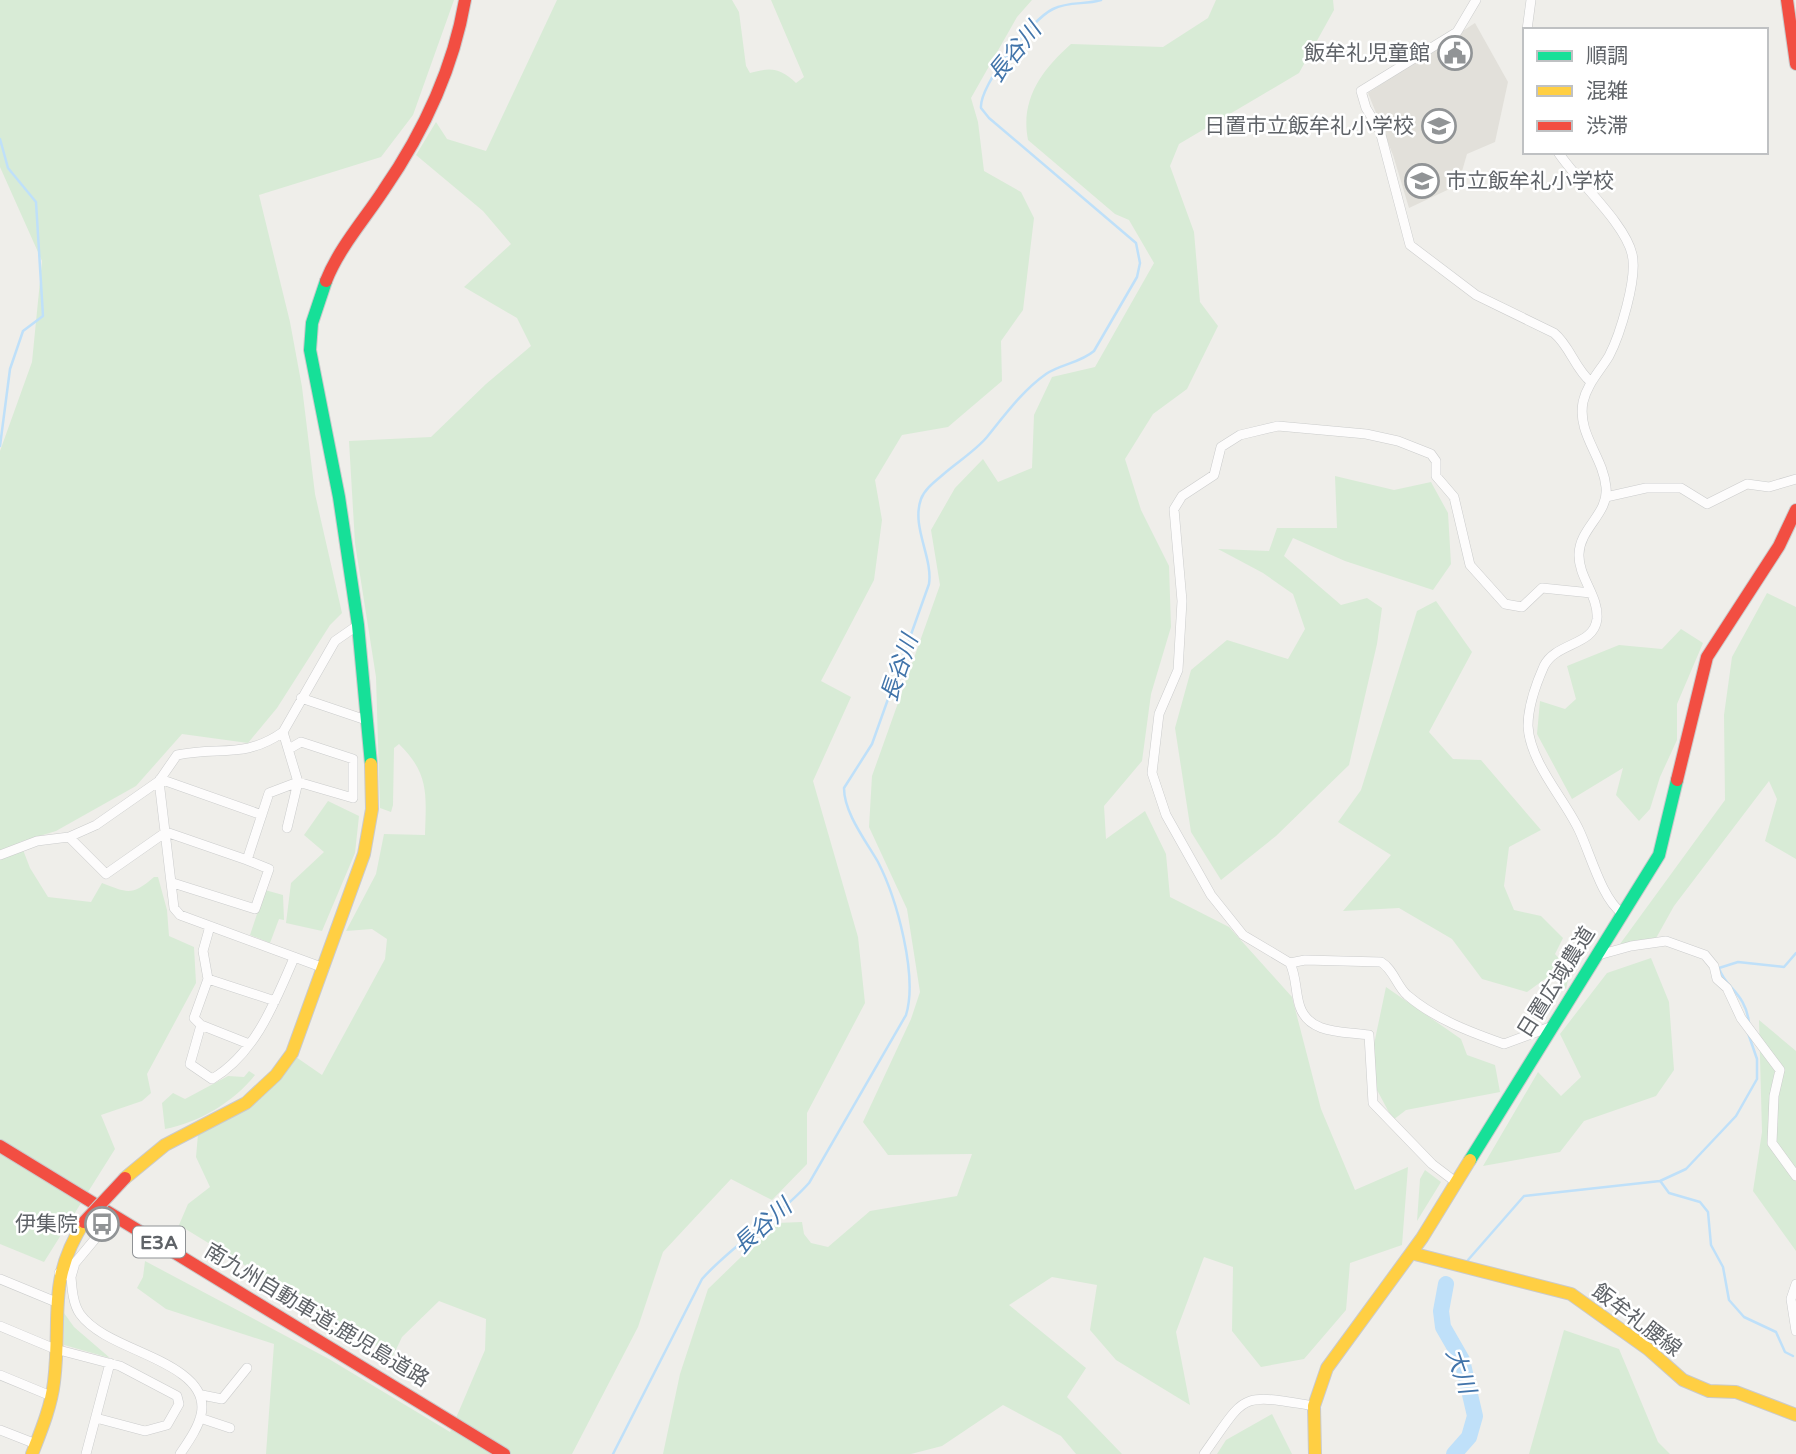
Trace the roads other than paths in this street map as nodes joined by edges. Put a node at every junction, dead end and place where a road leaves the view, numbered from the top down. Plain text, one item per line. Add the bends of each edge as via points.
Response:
1 (465, 0) edge
2 (1476, 0) edge
3 (1531, 0) edge
4 (1787, 0) edge
5 (1527, 28) edge
6 (1796, 64) edge
7 (1560, 154) edge
8 (1591, 382) junction
9 (1796, 479) edge
10 (1606, 497) junction
11 (1796, 510) edge
12 (1591, 593) junction
13 (358, 625) junction
14 (301, 698) junction
15 (366, 720) junction
16 (284, 732) junction
17 (289, 749) junction
18 (160, 780) junction
19 (298, 782) junction
20 (262, 815) junction
21 (287, 828) dead end
22 (166, 832) junction
23 (69, 837) junction
24 (0, 855) edge
25 (247, 860) junction
26 (173, 883) junction
27 (1622, 913) junction
28 (210, 926) junction
29 (1595, 956) junction
30 (294, 958) junction
31 (1290, 963) junction
32 (324, 968) junction
33 (208, 979) junction
34 (275, 1001) junction
35 (201, 1026) junction
36 (1550, 1027) junction
37 (248, 1044) junction
38 (0, 1146) edge
39 (1796, 1176) edge
40 (1457, 1183) junction
41 (100, 1233) dead end
42 (1411, 1253) junction
43 (65, 1275) junction
44 (0, 1279) edge
45 (1796, 1284) edge
46 (56, 1302) junction
47 (0, 1326) edge
48 (1796, 1331) edge
49 (55, 1349) junction
50 (110, 1363) junction
51 (247, 1368) dead end
52 (0, 1375) edge
53 (202, 1395) junction
54 (51, 1396) junction
55 (1314, 1406) junction
56 (1796, 1415) edge
57 (96, 1418) junction
58 (200, 1418) junction
59 (230, 1428) dead end
60 (0, 1430) edge
61 (34, 1449) edge
62 (86, 1454) edge
63 (180, 1454) edge
64 (504, 1454) edge
65 (1203, 1454) edge
66 (1315, 1454) edge

1 - 13 main road via 453,57 433,101 396,171 321,285 312,316 310,350
2 - 8 street via 1457,32 1361,91 1366,108 1380,131 1410,245 1476,295 1554,332
3 - 5 street
4 - 6 main road
7 - 8 street via 1624,235 1633,256 1616,341
8 - 10 street via 1582,421 1603,475
9 - 10 street via 1769,487 1747,484 1707,505 1681,488 1646,488
10 - 12 street via 1580,546 1579,562
11 - 27 main road, 日置広域農道 via 1779,546 1707,657 1659,855
12 - 27 street via 1597,616 1593,630 1548,660 1533,693 1528,727 1534,751 1578,828 1610,904
12 - 31 street via 1542,588 1522,607 1505,604 1470,565 1454,497 1436,476 1436,461 1431,454 1398,441 1324,428 1278,426 1240,435 1222,447 1214,475 1182,496 1174,509 1182,601 1178,670 1160,714 1152,773 1166,815 1211,895 1243,935
13 - 14 street via 335,641
13 - 15 main road
14 - 15 street
14 - 16 street
15 - 32 main road via 371,773 369,832
16 - 17 street
16 - 18 street via 257,748 177,755
17 - 19 street
17 - 19 street via 301,743 352,759 353,798
18 - 20 street
18 - 22 street
18 - 23 street via 117,813
19 - 20 street via 270,793
19 - 21 street
20 - 25 street
22 - 23 street via 106,874
22 - 25 street
22 - 26 street
23 - 24 street via 37,841
25 - 26 street via 269,869 255,909
26 - 28 street via 174,908 180,915
27 - 29 main road, 日置広域農道
28 - 30 street
28 - 33 street via 203,951
29 - 36 main road, 日置広域農道
29 - 39 street via 1667,941 1705,955 1741,1018 1780,1070 1772,1143
30 - 32 street
30 - 34 street
31 - 36 street via 1381,962 1397,986 1423,1007 1504,1044
31 - 40 street via 1300,1007 1309,1024 1369,1035 1373,1103
32 - 43 main road, bridge via 292,1053 266,1086 246,1103 164,1145 125,1178 84,1222 62,1258
33 - 34 street
33 - 35 street via 194,1018
34 - 37 street
35 - 37 street
35 - 37 street via 190,1064 212,1079 232,1068
36 - 40 main road, 日置広域農道
38 - 64 main road, 南九州自動車道;鹿児島道路 / E3A
40 - 42 main road, 日置広域農道
41 - 43 street
42 - 55 main road, 日置広域農道 via 1326,1368
42 - 56 main road, 飯牟礼腰線 via 1571,1294 1683,1380 1709,1391 1736,1392
43 - 46 main road
43 - 53 street via 79,1313 96,1330 165,1362
44 - 46 street
45 - 48 street via 1791,1299
46 - 49 main road
47 - 49 street
49 - 50 street
49 - 54 main road
50 - 57 street
50 - 57 street via 177,1396 179,1404 167,1425 145,1431
51 - 53 street via 222,1399
52 - 54 street
53 - 58 street
54 - 61 main road
55 - 65 street via 1267,1398 1250,1400 1227,1417
55 - 66 main road, 日置広域農道
57 - 62 street
58 - 59 street
58 - 63 street
60 - 61 street

